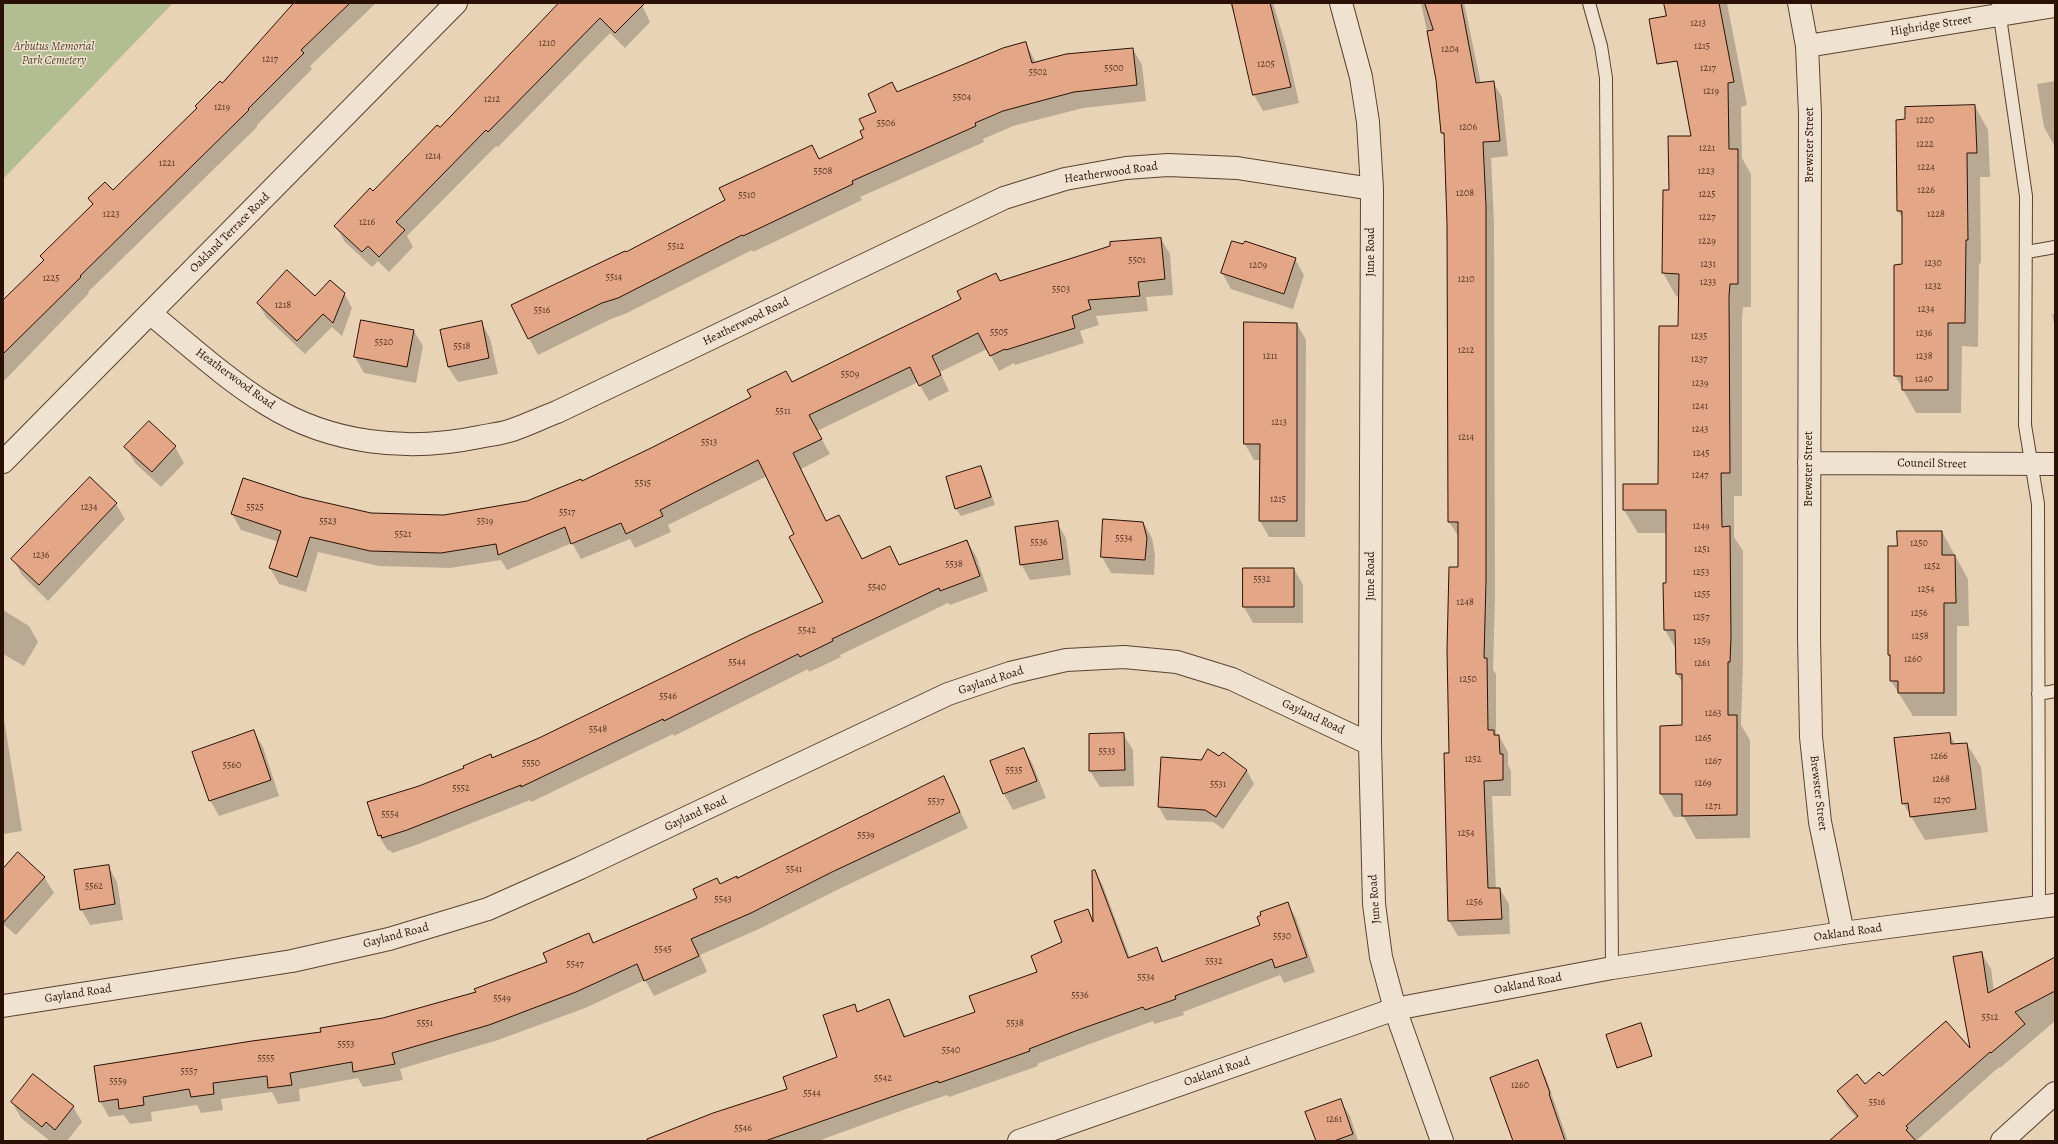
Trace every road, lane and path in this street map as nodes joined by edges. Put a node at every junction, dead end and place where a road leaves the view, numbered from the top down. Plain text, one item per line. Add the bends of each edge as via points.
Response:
1 (456, 3) edge
2 (1341, 3) edge
3 (1589, 3) edge
4 (1799, 3) edge
5 (2055, 6) edge
6 (1999, 9) edge
7 (1807, 46) junction
8 (1372, 189) junction
9 (2055, 248) edge
10 (2026, 252) junction
11 (151, 314) junction
12 (3, 462) edge
13 (1809, 463) junction
14 (2055, 464) edge
15 (2032, 465) junction
16 (2055, 691) edge
17 (2038, 694) junction
18 (1370, 744) junction
19 (2047, 907) edge
20 (1843, 933) junction
21 (1612, 968) junction
22 (3, 1006) edge
23 (1395, 1009) junction
24 (2055, 1093) edge
25 (1019, 1141) edge
26 (1442, 1141) edge
27 (2002, 1141) edge

1 - 11 street, Oakland Terrace Road
2 - 8 street, June Road via 1361,77 1368,122
3 - 21 lane via 1601,46 1606,78
4 - 7 street, Brewster Street
5 - 6 street, Highridge Street
6 - 7 street, Highridge Street
6 - 10 lane via 2026,196
7 - 13 street, Brewster Street via 1810,114
8 - 11 street, Heatherwood Road via 1237,168 1168,165 1126,168 1065,178 1004,198 557,412 507,431 450,443 397,445 348,438 304,423 268,405 214,366
8 - 18 street, June Road
9 - 10 lane
10 - 15 lane via 2025,425
11 - 12 street, Oakland Terrace Road
13 - 15 street, Council Street
13 - 20 street, Brewster Street via 1811,737 1820,822
14 - 15 street, Council Street
15 - 17 lane via 2038,504
16 - 17 lane
17 - 19 lane
18 - 22 street, Gayland Road via 1232,679 1177,662 1124,657 1066,660 1010,673 948,694 488,909 389,939 292,961
18 - 23 street, June Road via 1374,904 1380,957
19 - 20 street, Oakland Road
20 - 21 street, Oakland Road
21 - 23 street, Oakland Road
23 - 25 street, Oakland Road
23 - 26 street, June Road
24 - 27 street

